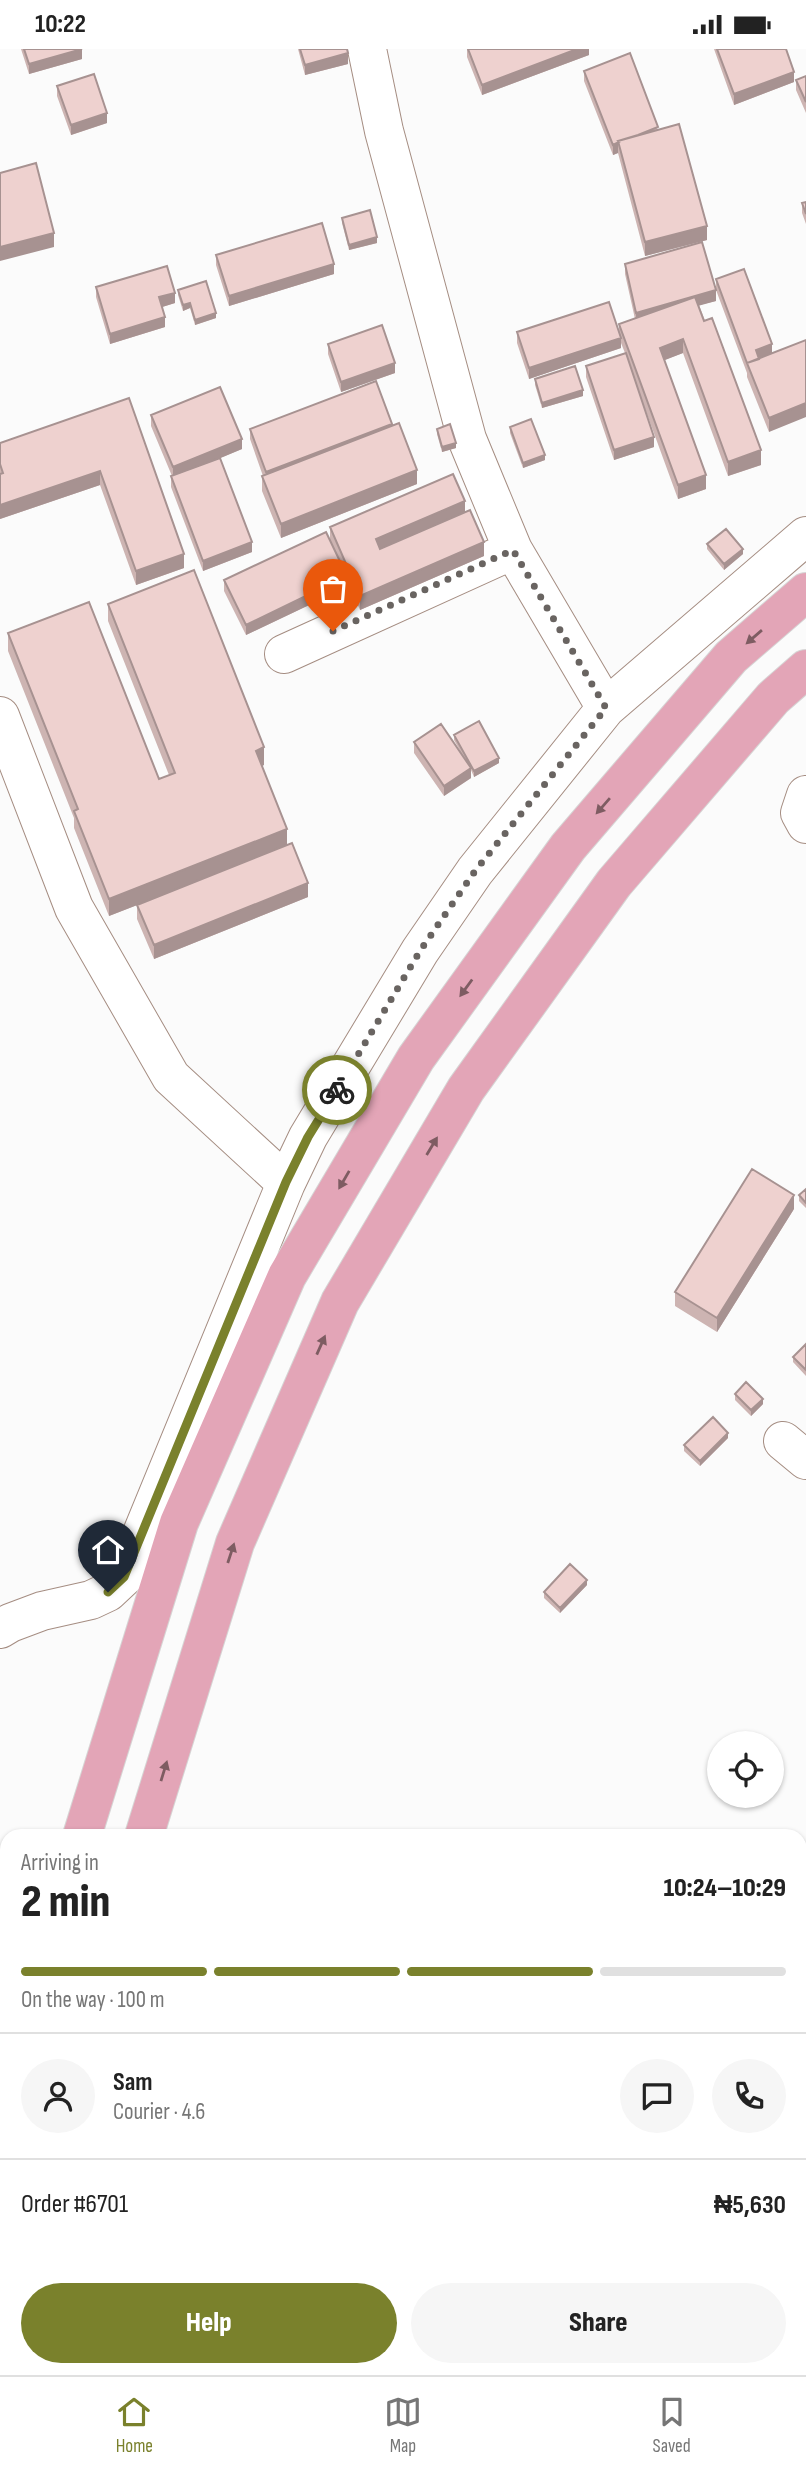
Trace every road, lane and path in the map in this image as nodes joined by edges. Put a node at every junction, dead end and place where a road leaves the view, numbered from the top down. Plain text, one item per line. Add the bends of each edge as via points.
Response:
1 (367, 49) edge
2 (806, 536) edge
3 (513, 550) junction
4 (806, 592) edge
5 (284, 654) dead end
6 (806, 669) edge
7 (606, 708) junction
8 (0, 716) edge
9 (806, 796) edge
10 (806, 824) edge
11 (286, 1182) junction
12 (0, 1629) edge
13 (84, 1829) edge
14 (146, 1829) edge

1 - 3 street via 384,131 467,439
2 - 7 street
3 - 5 street
3 - 7 street
4 -> 13 main road via 731,657 568,847 416,1058 294,1264 179,1523
14 -> 6 main road via 235,1543 340,1302 466,1089 614,883 773,698
7 - 11 street via 475,871 420,951 308,1137
8 - 11 street via 74,908 171,1077
9 - 10 street via 800,813
11 - 12 street via 124,1577 99,1596 42,1611

